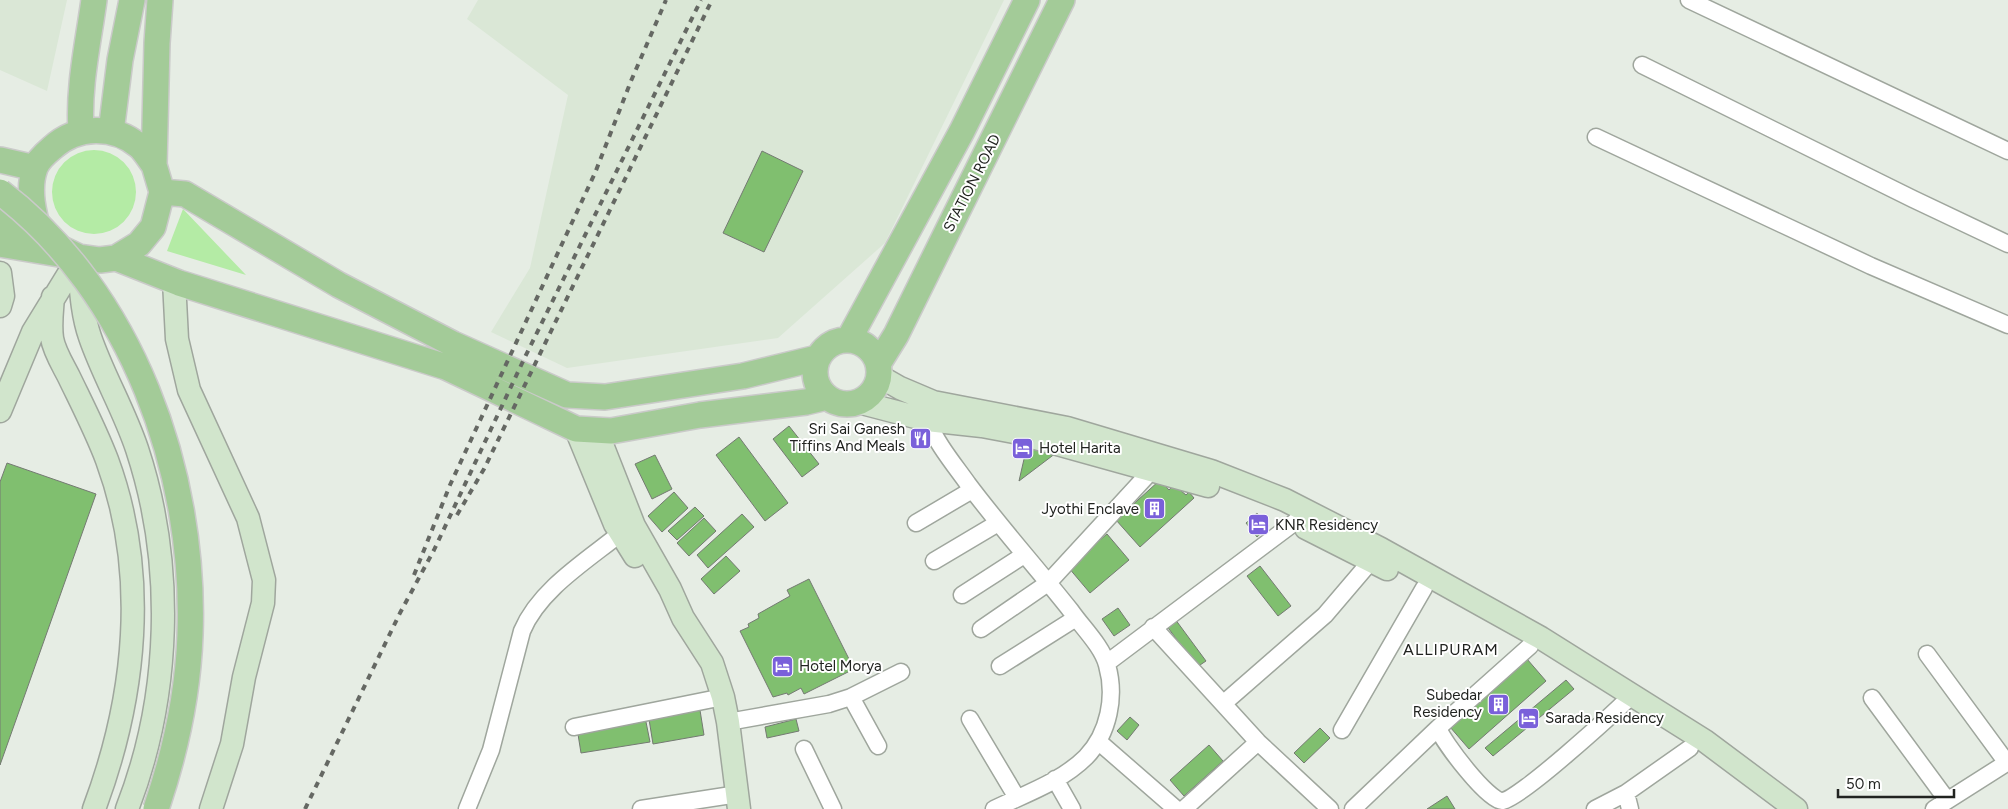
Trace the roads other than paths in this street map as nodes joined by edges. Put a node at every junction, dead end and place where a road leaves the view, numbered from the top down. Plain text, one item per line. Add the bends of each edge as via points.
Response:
1 (94, 0) edge
2 (132, 0) edge
3 (160, 0) edge
4 (1027, 0) edge
5 (1062, 0) edge
6 (1689, 0) edge
7 (1642, 64) dead end
8 (81, 131) junction
9 (111, 132) junction
10 (1596, 137) dead end
11 (2008, 151) edge
12 (0, 160) edge
13 (154, 164) junction
14 (35, 168) junction
15 (0, 192) edge
16 (162, 192) junction
17 (0, 219) edge
18 (40, 236) junction
19 (0, 244) edge
20 (2008, 244) edge
21 (79, 257) junction
22 (116, 258) junction
23 (0, 273) edge
24 (174, 281) junction
25 (54, 297) junction
26 (0, 306) edge
27 (2008, 325) edge
28 (849, 339) junction
29 (817, 358) junction
30 (878, 370) junction
31 (827, 397) junction
32 (858, 402) junction
33 (0, 411) edge
34 (927, 420) junction
35 (577, 427) junction
36 (1152, 470) junction
37 (972, 490) junction
38 (1300, 516) junction
39 (916, 523) dead end
40 (998, 523) junction
41 (620, 533) junction
42 (1024, 554) junction
43 (934, 561) dead end
44 (1370, 561) junction
45 (1048, 583) junction
46 (1424, 588) junction
47 (962, 595) dead end
48 (683, 618) junction
49 (1076, 618) junction
50 (1153, 627) junction
51 (981, 630) dead end
52 (1530, 646) junction
53 (1926, 654) dead end
54 (1107, 663) junction
55 (1000, 666) dead end
56 (901, 672) dead end
57 (723, 697) junction
58 (851, 697) junction
59 (1872, 698) dead end
60 (1628, 700) junction
61 (1224, 703) junction
62 (970, 719) dead end
63 (728, 722) junction
64 (574, 727) dead end
65 (1438, 728) junction
66 (1342, 730) dead end
67 (1099, 742) junction
68 (1258, 742) junction
69 (878, 746) dead end
70 (1690, 748) junction
71 (804, 749) dead end
72 (2007, 762) edge
73 (1055, 779) junction
74 (1626, 792) junction
75 (1017, 798) junction
76 (738, 802) edge
77 (1941, 804) edge
78 (1322, 806) edge
79 (94, 809) edge
80 (127, 809) edge
81 (156, 809) edge
82 (210, 809) edge
83 (467, 809) edge
84 (641, 809) edge
85 (833, 809) edge
86 (994, 809) edge
87 (1072, 809) edge
88 (1176, 809) edge
89 (1184, 809) edge
90 (1353, 809) edge
91 (1595, 809) edge
92 (1630, 809) edge
93 (1777, 809) edge
94 (1796, 809) edge

1 - 8 main road via 82,78
2 - 9 main road
3 - 13 main road
4 - 28 main road via 957,139
5 - 30 main road, STATION ROAD
6 - 11 street
7 - 20 street
8 - 9 main road
8 - 14 main road via 60,140
9 - 13 main road via 140,147
10 - 27 street via 1872,266
12 - 14 main road
13 - 16 main road
14 - 18 main road via 31,194
15 - 81 main road, bridge via 60,246 79,268 110,316 150,401 176,486 187,545 190,636 176,739
16 - 22 main road via 153,227 139,244
16 - 29 main road via 186,194 298,262 435,335 567,395 605,397 743,376
17 - 18 main road
18 - 21 main road
19 - 21 main road
21 - 22 main road
21 - 25 main road
21 - 80 main road via 87,327 137,449 152,507 160,564 162,640 156,703 141,770
22 - 24 main road
23 - 26 main road
24 - 35 main road via 446,367
24 - 82 main road via 178,339 189,390 248,518 264,580 263,602 244,677 232,744
25 - 33 main road via 33,332
25 - 79 main road via 50,321 52,340 113,477 127,529 132,580 128,689 108,770
28 - 29 main road via 825,347
28 - 30 main road via 862,343 872,352
29 - 31 main road via 814,372 817,386
30 - 32 main road via 875,387
30 - 38 main road via 900,388 933,402 1067,428 1244,482
31 - 32 main road via 841,404
31 - 35 main road
32 - 34 main road
34 - 36 main road via 1014,432
34 - 37 street via 940,447
35 - 41 main road
35 - 48 main road via 670,589
36 - 38 main road
36 - 45 street
37 - 39 street
37 - 40 street
38 - 44 main road
38 - 50 street
38 - 60 main road via 1472,598
40 - 42 street
40 - 43 street
41 - 48 main road via 663,599
41 - 83 street via 540,599 528,616 491,750
42 - 45 street
42 - 47 street
44 - 46 main road
44 - 61 street via 1325,615
45 - 49 street
45 - 51 street
46 - 52 main road
46 - 66 street
48 - 57 main road via 712,663
49 - 54 street
49 - 55 street
50 - 54 street
50 - 61 street
52 - 60 main road
52 - 65 street
53 - 72 street
54 - 67 street via 1110,684 1108,713
56 - 58 street
57 - 63 main road
57 - 64 street
58 - 63 street
58 - 69 street
59 - 77 street
60 - 65 street via 1554,765 1508,800 1502,801 1496,800 1476,780
60 - 70 main road
60 - 94 main road via 1705,741
61 - 68 street
62 - 75 street
63 - 76 main road
65 - 90 street
67 - 73 street via 1082,760
67 - 88 street
68 - 78 street
68 - 89 street
70 - 74 street
70 - 93 main road
71 - 85 street
72 - 77 street
73 - 75 street
73 - 87 street
74 - 91 street
74 - 92 street
75 - 86 street
76 - 84 street

